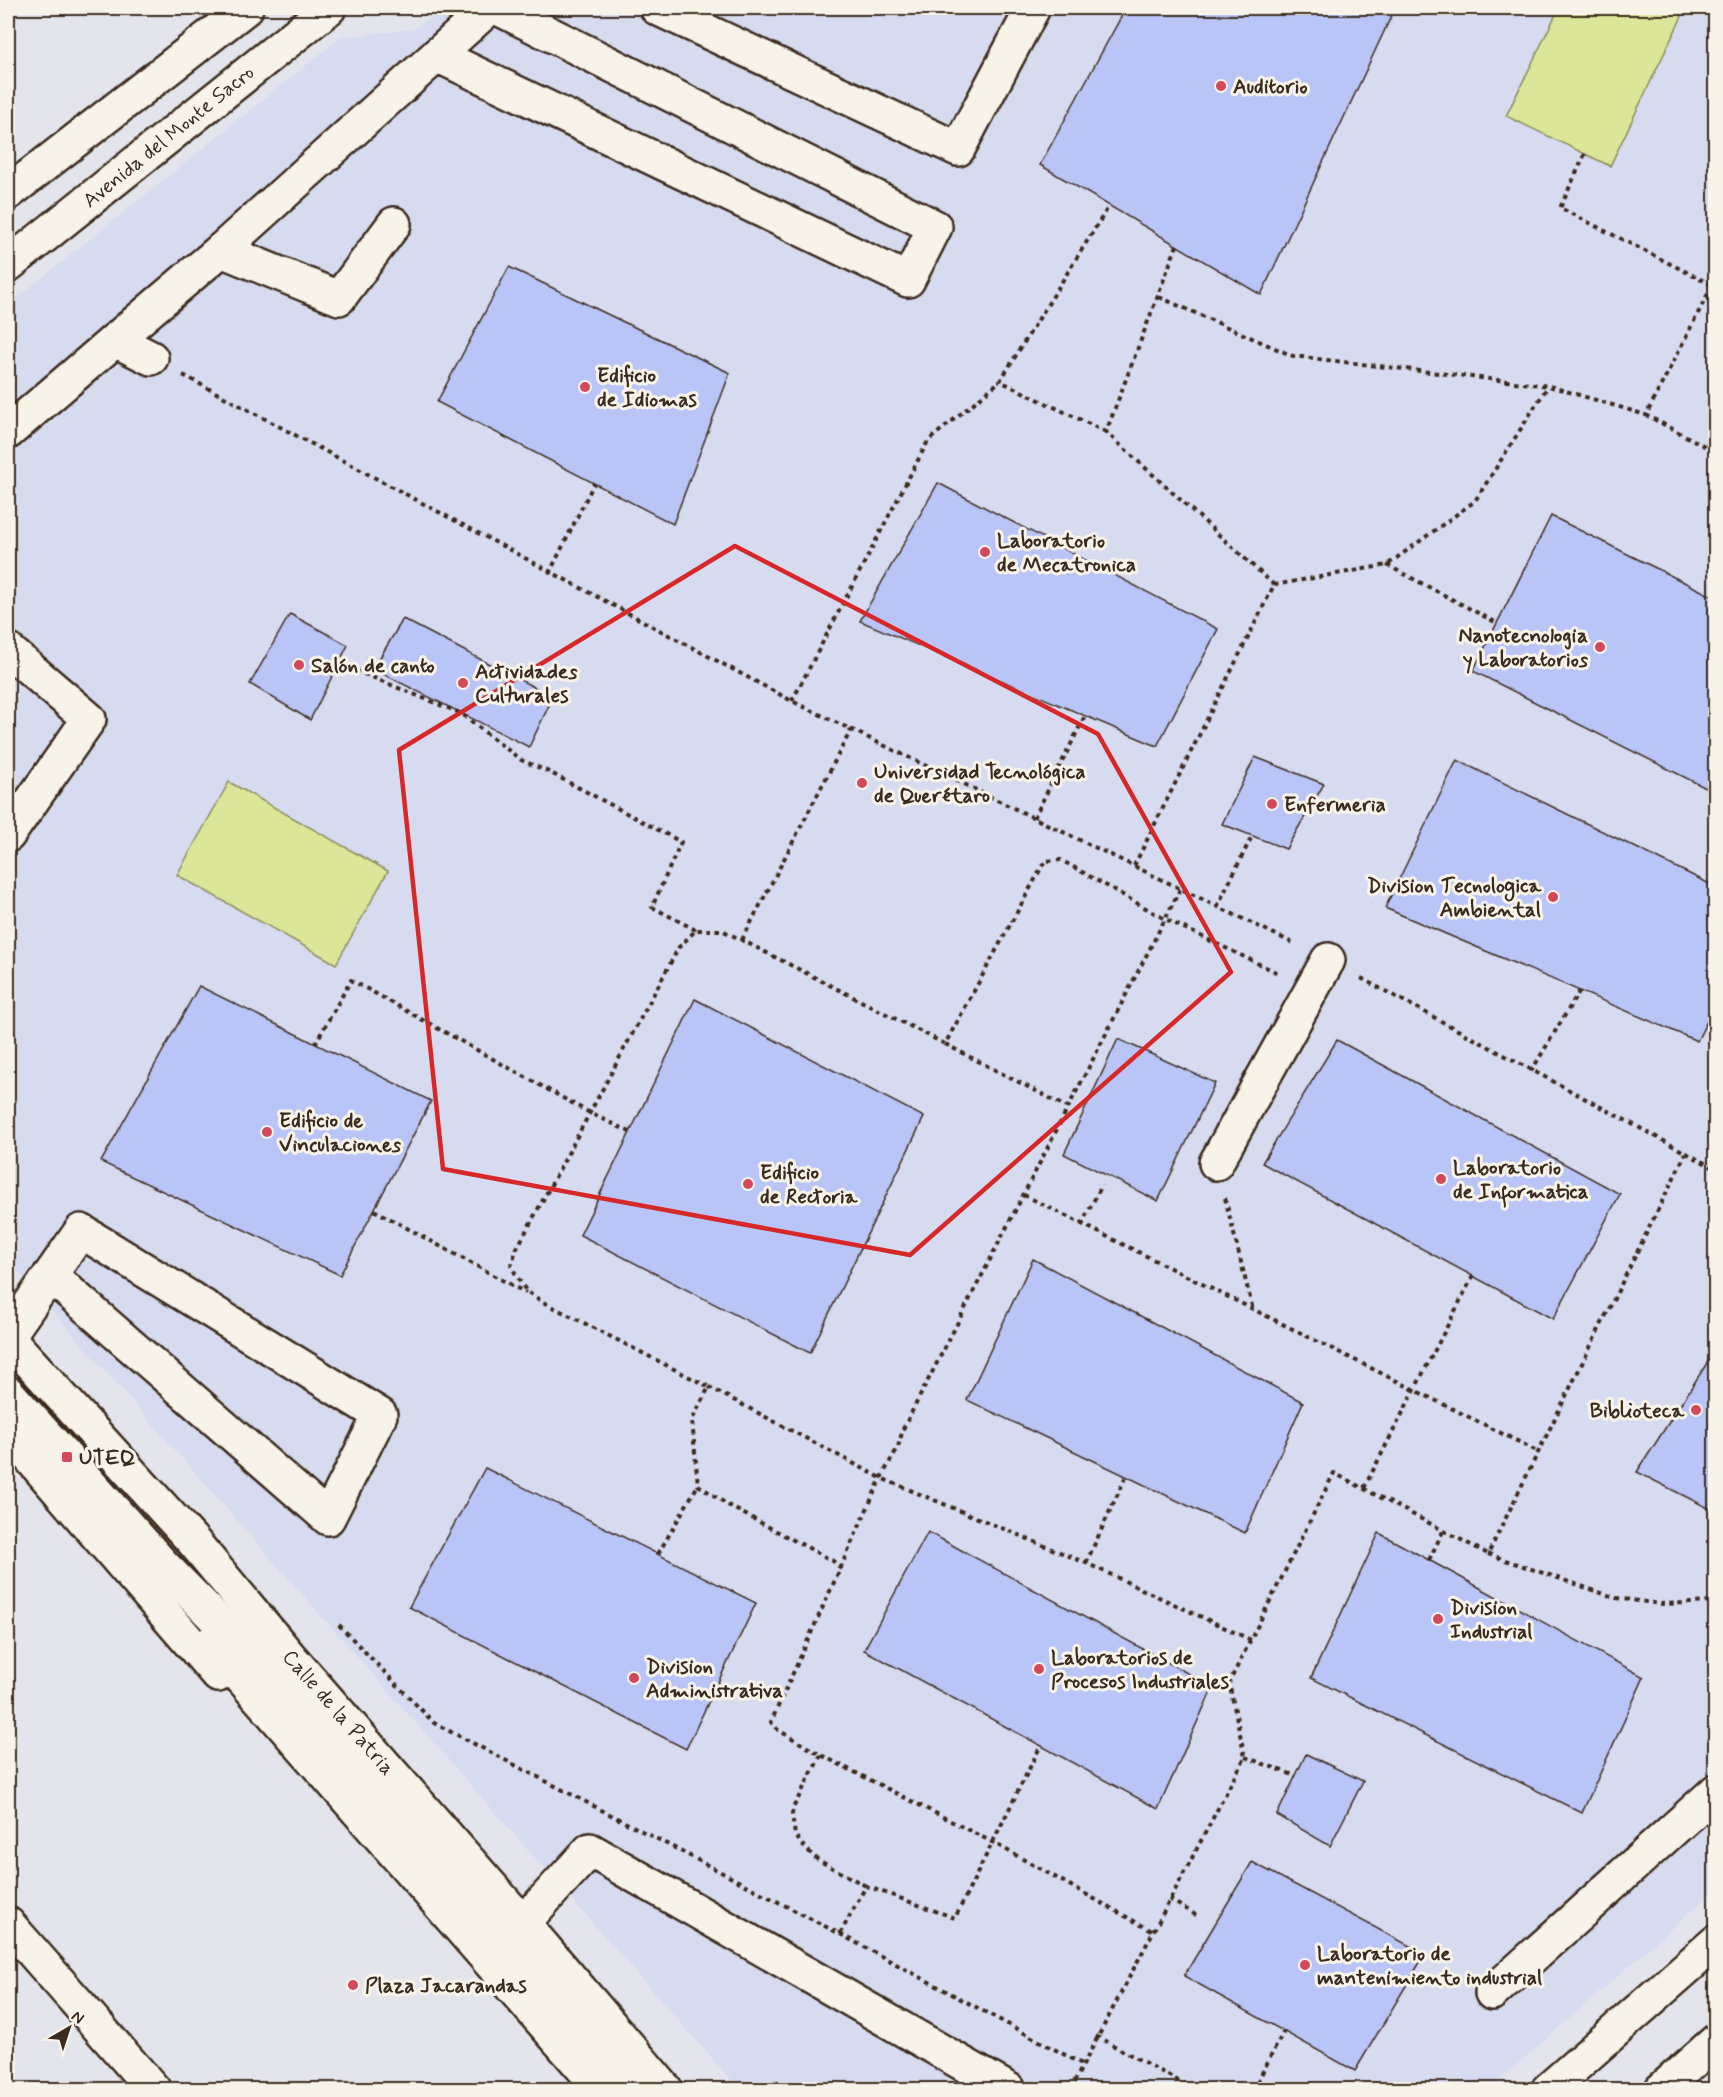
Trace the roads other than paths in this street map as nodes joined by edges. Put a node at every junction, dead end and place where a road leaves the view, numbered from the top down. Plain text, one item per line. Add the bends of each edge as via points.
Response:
1 (246, 8) edge
2 (329, 8) edge
3 (489, 8) edge
4 (498, 8) edge
5 (657, 8) edge
6 (1033, 8) edge
7 (437, 55) junction
8 (8, 193) edge
9 (394, 224) dead end
10 (221, 250) junction
11 (8, 265) edge
12 (115, 340) junction
13 (151, 357) road end
14 (8, 432) edge
15 (8, 650) edge
16 (8, 835) edge
17 (1328, 960) dead end
18 (1216, 1163) dead end
19 (50, 1275) junction
20 (8, 1337) edge
21 (8, 1393) edge
22 (8, 1417) edge
23 (8, 1432) edge
24 (1716, 1791) edge
25 (523, 1923) junction
26 (11, 1936) edge
27 (1716, 1942) edge
28 (1492, 1994) dead end
29 (1716, 2041) edge
30 (154, 2090) edge
31 (580, 2090) edge
32 (602, 2090) edge
33 (634, 2090) edge
34 (666, 2090) edge
35 (1009, 2090) edge
36 (1548, 2090) edge
37 (1661, 2090) edge

1 - 8 street
2 - 11 street, Avenida del Monte Sacro
3 - 7 street
4 - 7 street via 935,227 908,280
5 - 6 street via 957,149
7 - 10 street
9 - 10 street via 339,298
10 - 12 street
12 - 13 street
12 - 14 street
15 - 16 street via 89,719
17 - 18 street
19 - 19 street via 81,1231 380,1415 328,1518
19 - 20 street
20 - 25 street, Calle de la Patria via 192,1540
21 - 33 street via 164,1566 314,1719
22 - 32 street
23 - 31 street
24 - 28 street
25 - 34 street, Calle de la Patria
25 - 35 street via 590,1850
26 - 30 street
27 - 36 street
29 - 37 street

